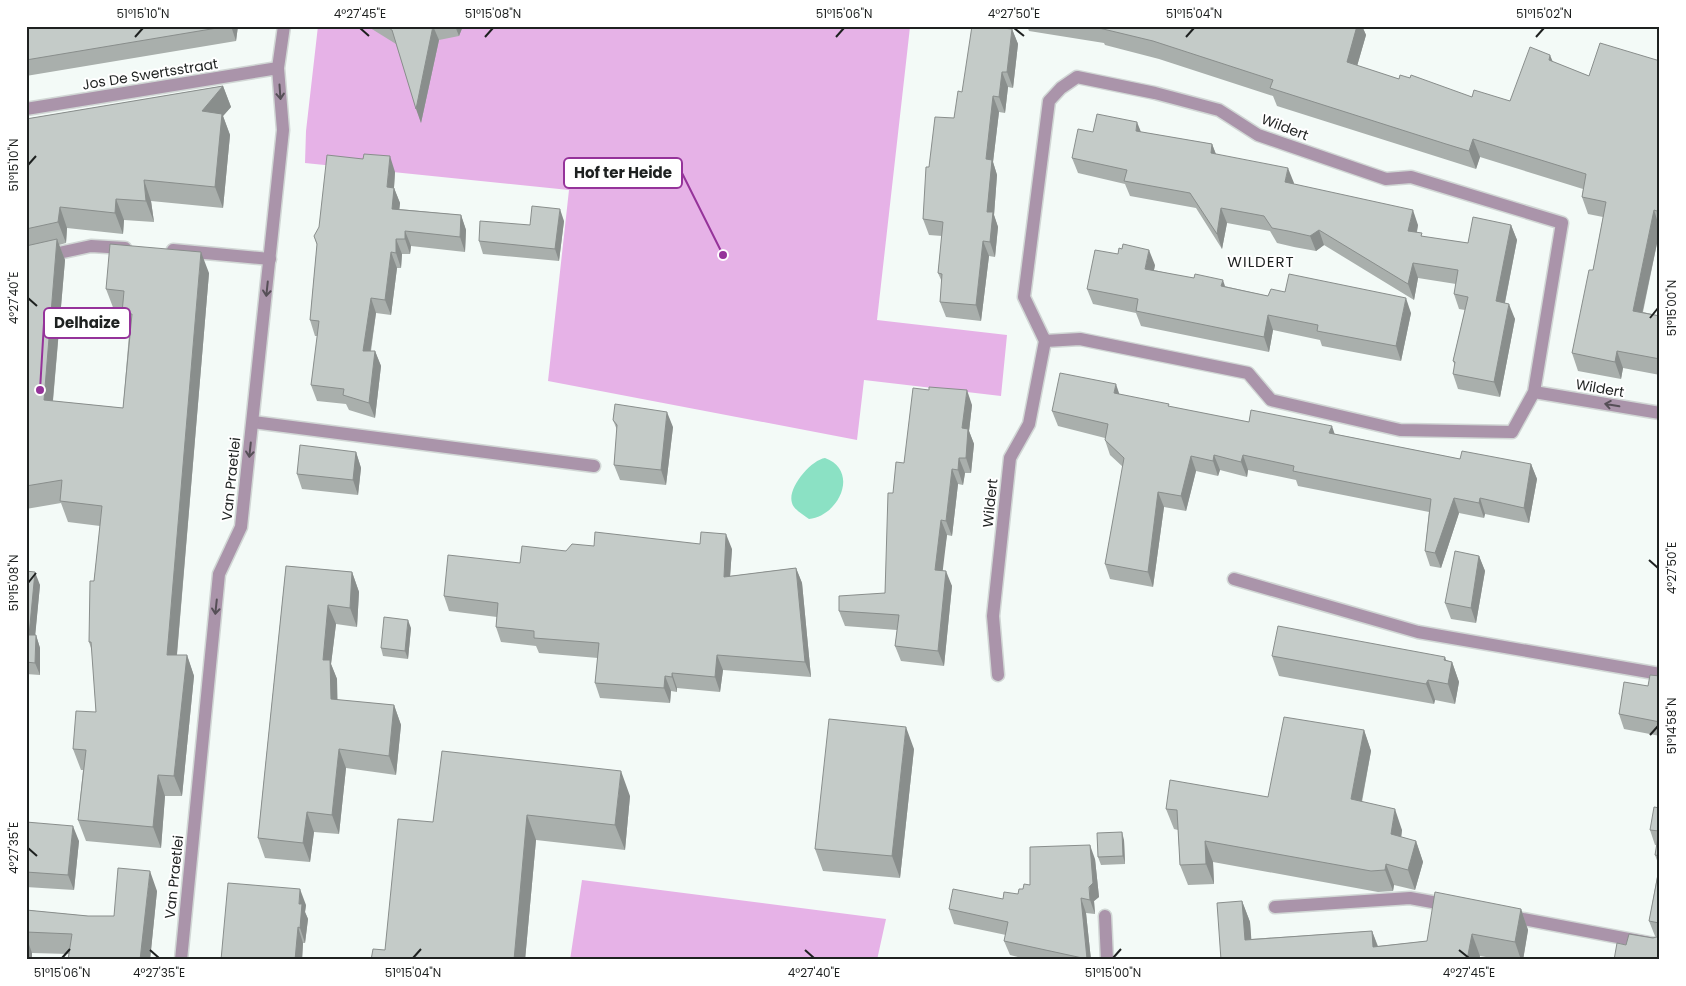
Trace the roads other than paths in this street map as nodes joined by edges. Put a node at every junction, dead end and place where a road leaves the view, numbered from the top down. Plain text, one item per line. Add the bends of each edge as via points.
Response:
1 (284, 26) edge
2 (278, 68) junction
3 (26, 109) edge
4 (138, 248) edge
5 (156, 249) edge
6 (270, 259) junction
7 (26, 260) edge
8 (1045, 341) junction
9 (1534, 392) junction
10 (1660, 413) edge
11 (253, 422) junction
12 (594, 466) dead end
13 (1234, 579) dead end
14 (1660, 674) edge
15 (998, 675) dead end
16 (1275, 907) dead end
17 (1458, 907) edge
18 (1497, 914) edge
19 (1105, 916) dead end
20 (1660, 945) edge
21 (181, 960) edge
22 (1108, 960) edge

1 - 2 street, Van Praetlei
2 - 3 street, Jos De Swertsstraat
2 -> 6 street, Van Praetlei via 283,130
4 - 7 street via 90,246
5 - 6 street
6 -> 11 street, Van Praetlei
8 - 9 street, Wildert via 1080,339 1248,373 1271,400 1400,430 1512,432
8 - 9 street, Wildert via 1024,297 1049,101 1077,77 1155,92 1219,110 1258,134 1386,179 1411,176 1562,223
8 - 15 street, Wildert via 1029,424 1010,458 993,616
10 -> 9 street, Wildert
11 - 12 street
11 -> 21 street, Van Praetlei via 242,527 219,574
13 - 14 street via 1418,632
16 - 17 street via 1410,898
18 - 20 street
19 - 22 street

